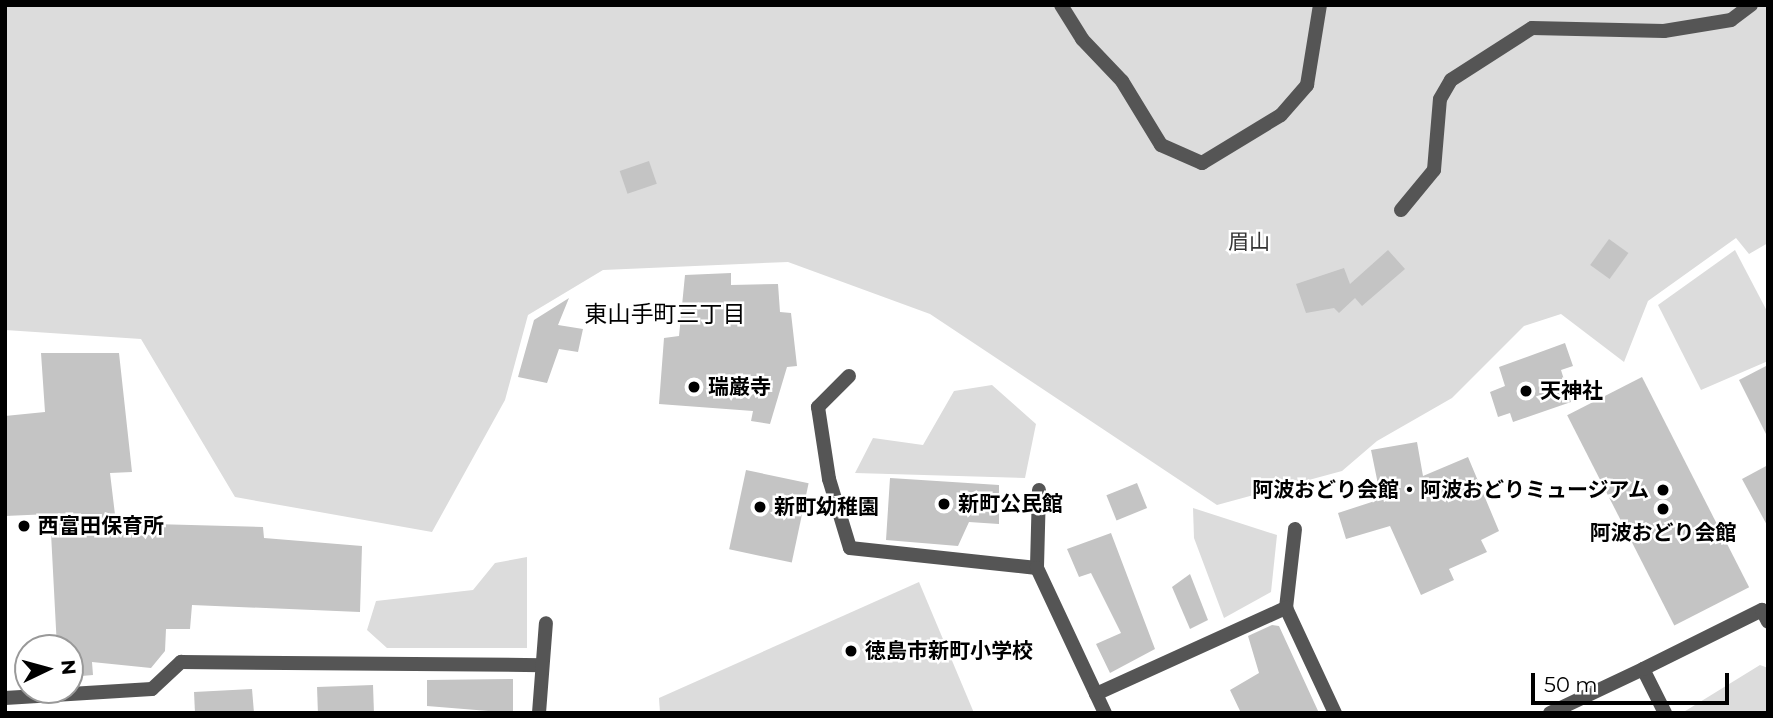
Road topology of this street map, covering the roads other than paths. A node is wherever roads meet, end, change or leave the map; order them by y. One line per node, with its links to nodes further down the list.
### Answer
1 (1061, 5): 2 (street)
2 (1320, 5)
3 (1751, 5): 4 (street)
4 (1401, 210)
5 (849, 376): 8 (street)
6 (1039, 490): 8 (street)
7 (1296, 529): 9 (street)
8 (1037, 568): 14 (street)
9 (1286, 608): 14 (street); 18 (street)
10 (1766, 613): 13 (street)
11 (546, 623): 12 (street)
12 (542, 664): 15 (street); 16 (street)
13 (1643, 668): 19 (street); 20 (street)
14 (1096, 694): 17 (street)
15 (5, 698)
16 (539, 713)
17 (1105, 713)
18 (1335, 713)
19 (1550, 713)
20 (1665, 713)

